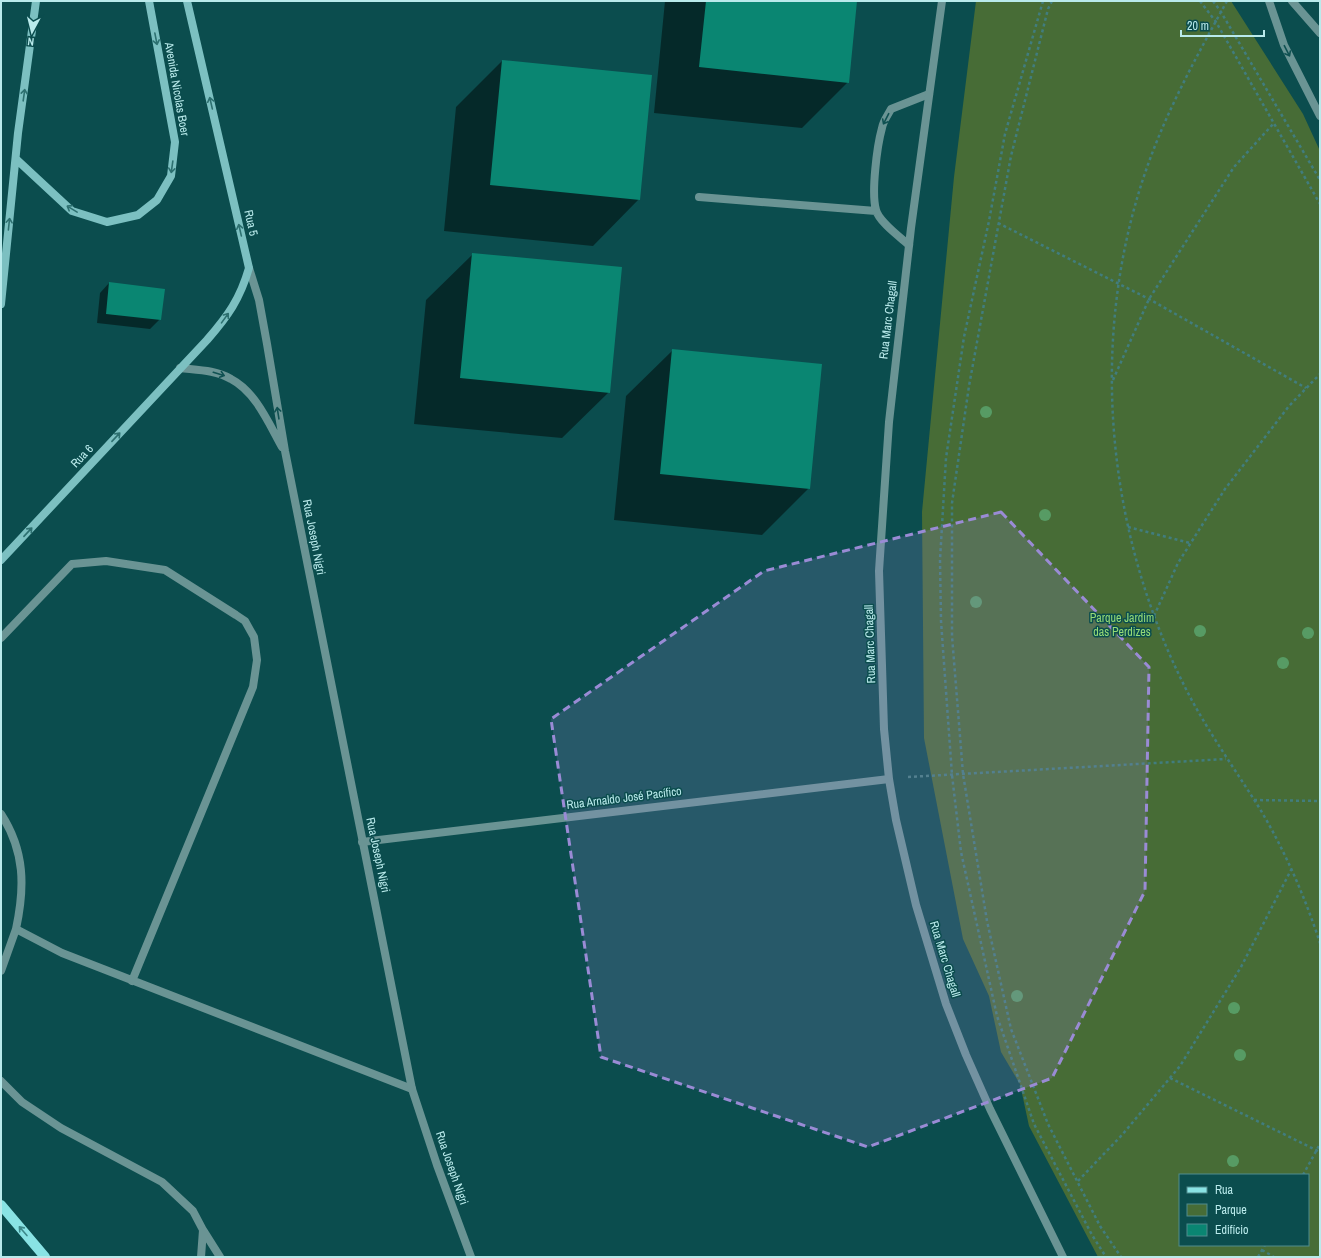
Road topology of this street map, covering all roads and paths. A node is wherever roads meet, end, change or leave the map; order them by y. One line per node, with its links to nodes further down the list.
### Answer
1 (36, 1): 18 (street, one-way to 1)
2 (149, 1): 18 (street, Avenida Nicolas Boer, one-way to 18)
3 (187, 1): 25 (street, Rua 5, one-way to 3)
4 (942, 1): 15 (street, Rua Marc Chagall)
5 (1043, 1): 41 (path)
6 (1052, 1): 23 (path)
7 (1200, 1): 13 (path)
8 (1213, 1): 12 (path)
9 (1227, 1): 12 (path)
10 (1269, 1): 16 (street, one-way to 16)
11 (1292, 1): 14 (street)
12 (1221, 12): 13 (path); 19 (path)
13 (1216, 22): 17 (path); 26 (path)
14 (1320, 33)
15 (929, 94): 22 (street, one-way to 22); 24 (street, Rua Marc Chagall)
16 (1320, 116)
17 (1274, 123): 21 (path); 27 (path)
18 (16, 159): 28 (street, one-way to 18)
19 (1320, 180)
20 (699, 197): 22 (street)
21 (1320, 204)
22 (876, 211): 24 (street)
23 (998, 223): 26 (path); 40 (path)
24 (910, 245): 42 (street, Rua Marc Chagall)
25 (249, 268): 29 (street, Rua 6, one-way to 25); 33 (street, Rua 5, one-way to 25)
26 (1119, 284): 27 (path); 31 (path)
27 (1149, 299): 31 (path); 32 (path)
28 (1, 304)
29 (180, 368): 33 (street, one-way to 33); 36 (street, Rua 6, one-way to 29)
30 (1320, 374): 32 (path)
31 (1113, 381): 34 (path)
32 (1306, 388): 35 (path)
33 (285, 451): 46 (street, Rua Joseph Nigri)
34 (1128, 527): 35 (path); 37 (path)
35 (1190, 543): 37 (path)
36 (1, 560)
37 (1154, 617): 39 (path)
38 (1, 638): 51 (street)
39 (1227, 759): 40 (path); 43 (path)
40 (964, 774): 41 (path); 58 (path)
41 (952, 775): 42 (path); 68 (path)
42 (889, 779): 46 (street, Rua Arnaldo José Pacífico); 67 (street, Rua Marc Chagall)
43 (1254, 800): 44 (path); 47 (path)
44 (1320, 801)
45 (1, 814): 48 (street)
46 (362, 842): 54 (street, Rua Joseph Nigri)
47 (1292, 870): 49 (path); 52 (path)
48 (16, 929): 50 (street); 51 (street)
49 (1320, 943)
50 (1, 971)
51 (132, 980): 54 (street)
52 (1170, 1078): 56 (path); 58 (path)
53 (1, 1081): 60 (street)
54 (412, 1090): 66 (street, Rua Joseph Nigri)
55 (1320, 1144): 56 (path)
56 (1318, 1151): 57 (path)
57 (1304, 1174)
58 (1078, 1181): 69 (path)
59 (1, 1206): 63 (main road, one-way to 59)
60 (203, 1230): 64 (street); 65 (street)
61 (1264, 1246): 62 (path)
62 (1262, 1250): 70 (path); 71 (path)
63 (45, 1257)
64 (202, 1257)
65 (220, 1257)
66 (471, 1257)
67 (1063, 1257)
68 (1106, 1257)
69 (1121, 1257)
70 (1258, 1257)
71 (1274, 1257)

